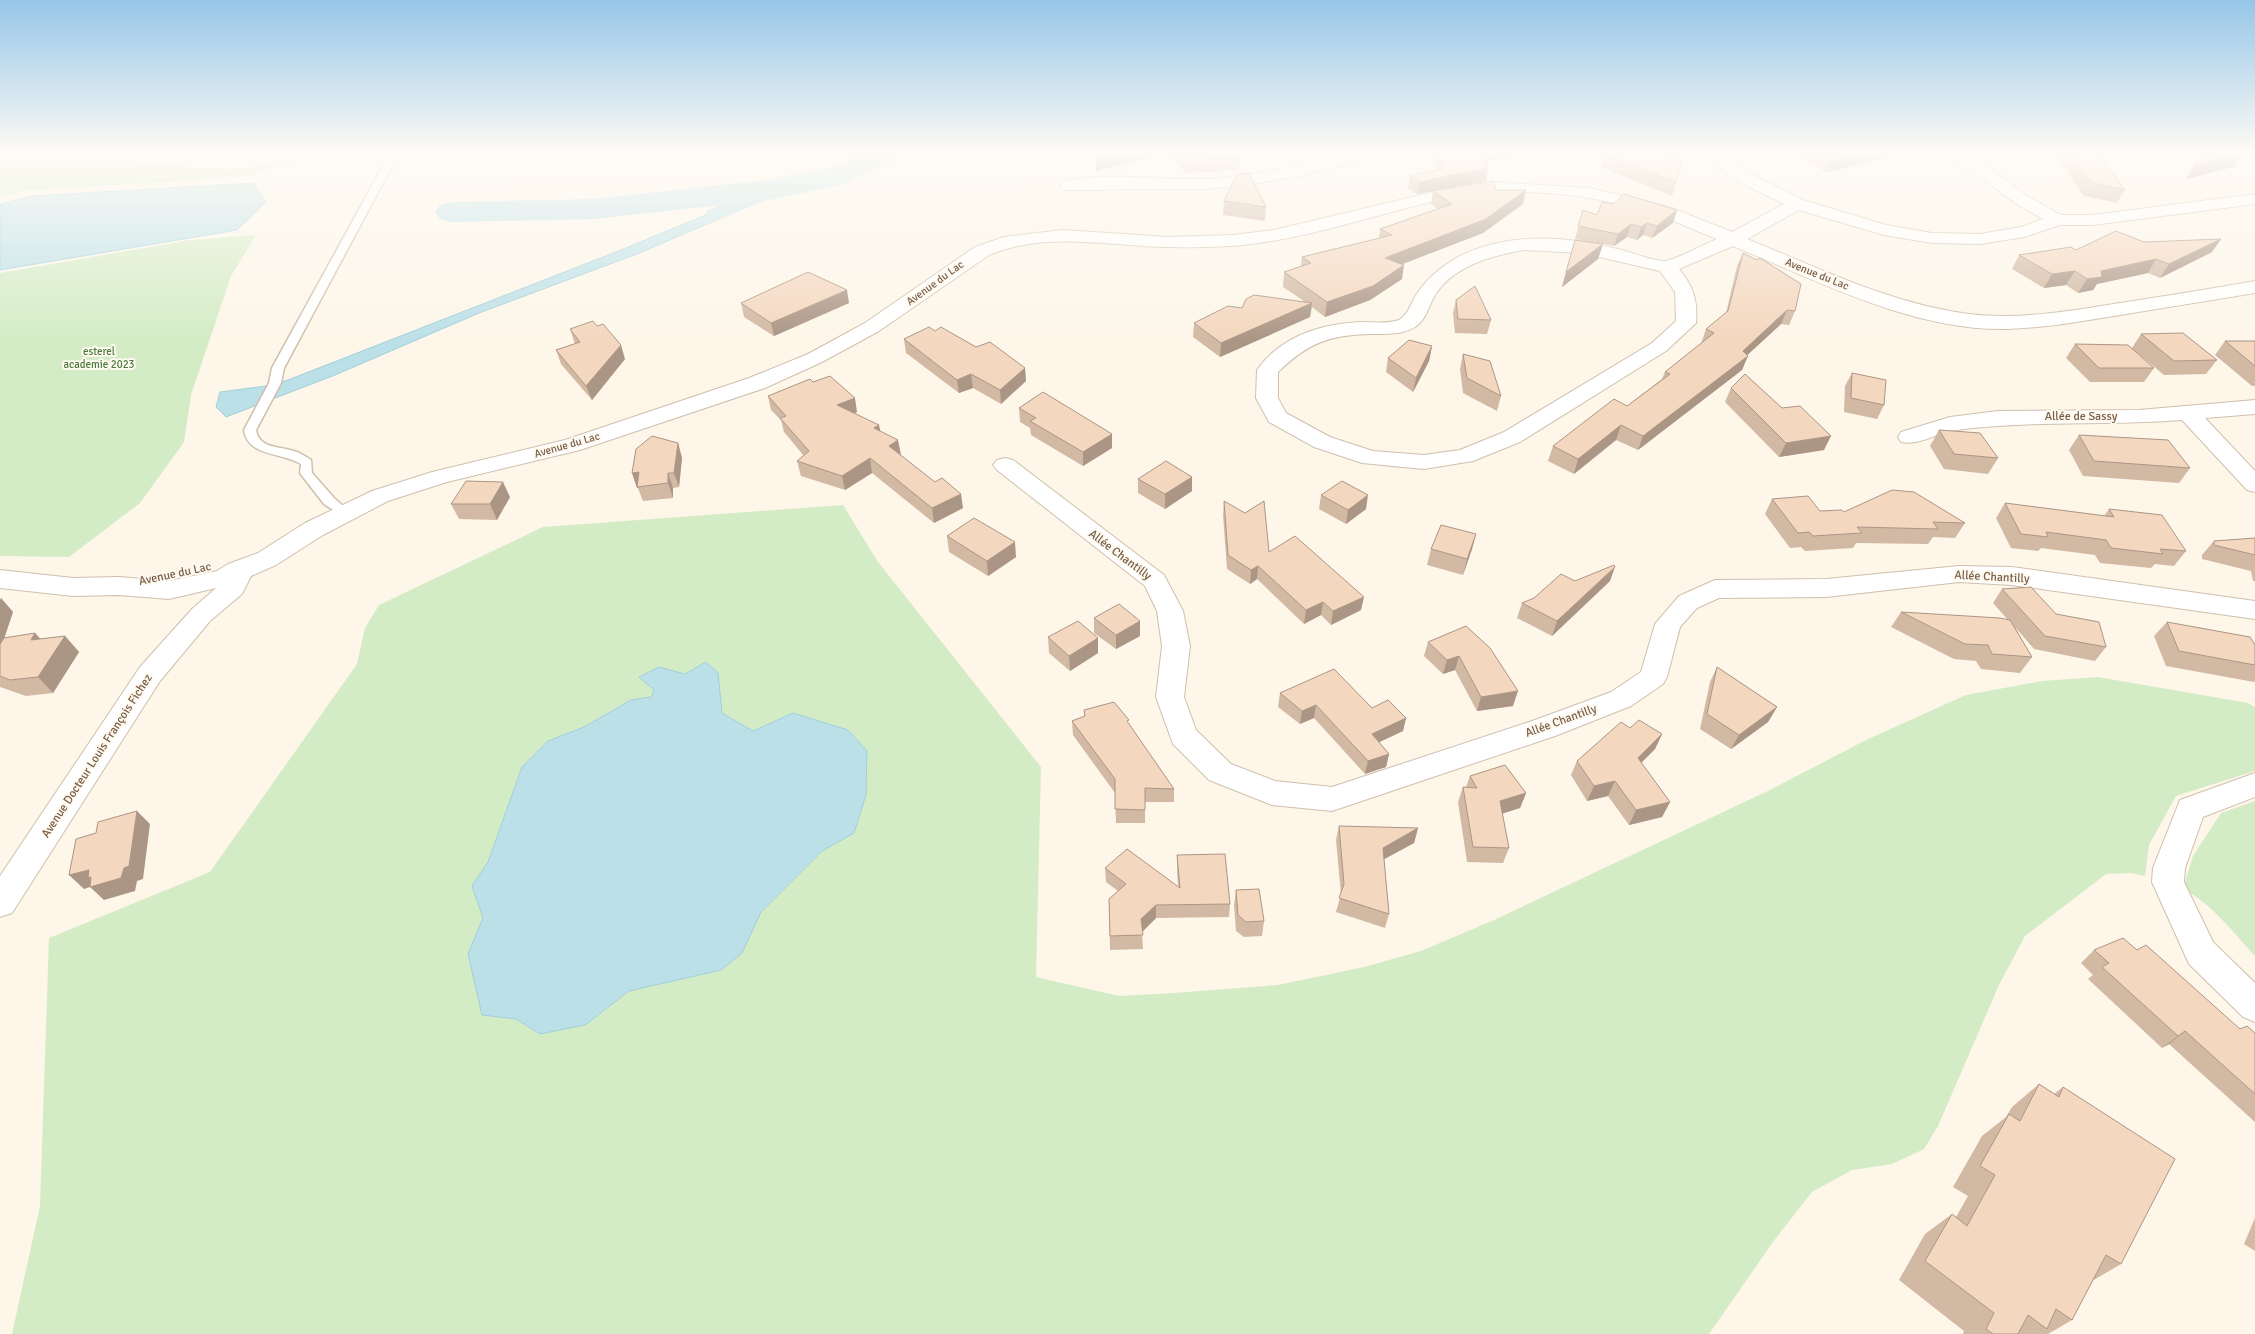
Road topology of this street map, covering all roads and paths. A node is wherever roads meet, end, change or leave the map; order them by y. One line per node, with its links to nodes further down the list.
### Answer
1 (362, 215): 17 (lane)
2 (1357, 215): 17 (street, Avenue du Lac)
3 (1674, 215): 9 (street, Avenue du Lac)
4 (1776, 215): 9 (street)
5 (1835, 215): 8 (street)
6 (2050, 215): 8 (street)
7 (2134, 215): 8 (street)
8 (2058, 220)
9 (1733, 239): 10 (street); 11 (street, Avenue du Lac)
10 (1667, 266): 10 (street)
11 (2255, 287)
12 (2255, 407): 13 (street, Allée de Sassy)
13 (2188, 413): 14 (street, Allée de Sassy); 16 (street)
14 (1910, 437)
15 (1005, 466): 23 (street, Allée Chantilly)
16 (2255, 485)
17 (344, 513): 18 (street, Avenue du Lac)
18 (234, 566): 19 (street, Avenue du Lac); 24 (street, Avenue Docteur Louis François Fichez)
19 (206, 576): 21 (street, Avenue du Lac); 22 (street, Avenue du Lac); 24 (street)
20 (0, 579): 21 (street, Avenue du Lac)
21 (119, 586): 22 (street, Avenue du Lac)
22 (169, 590): 24 (street)
23 (2255, 610)
24 (200, 615): 26 (street, Avenue Docteur Louis François Fichez)
25 (2255, 785): 27 (street)
26 (0, 903)
27 (2255, 1006)

